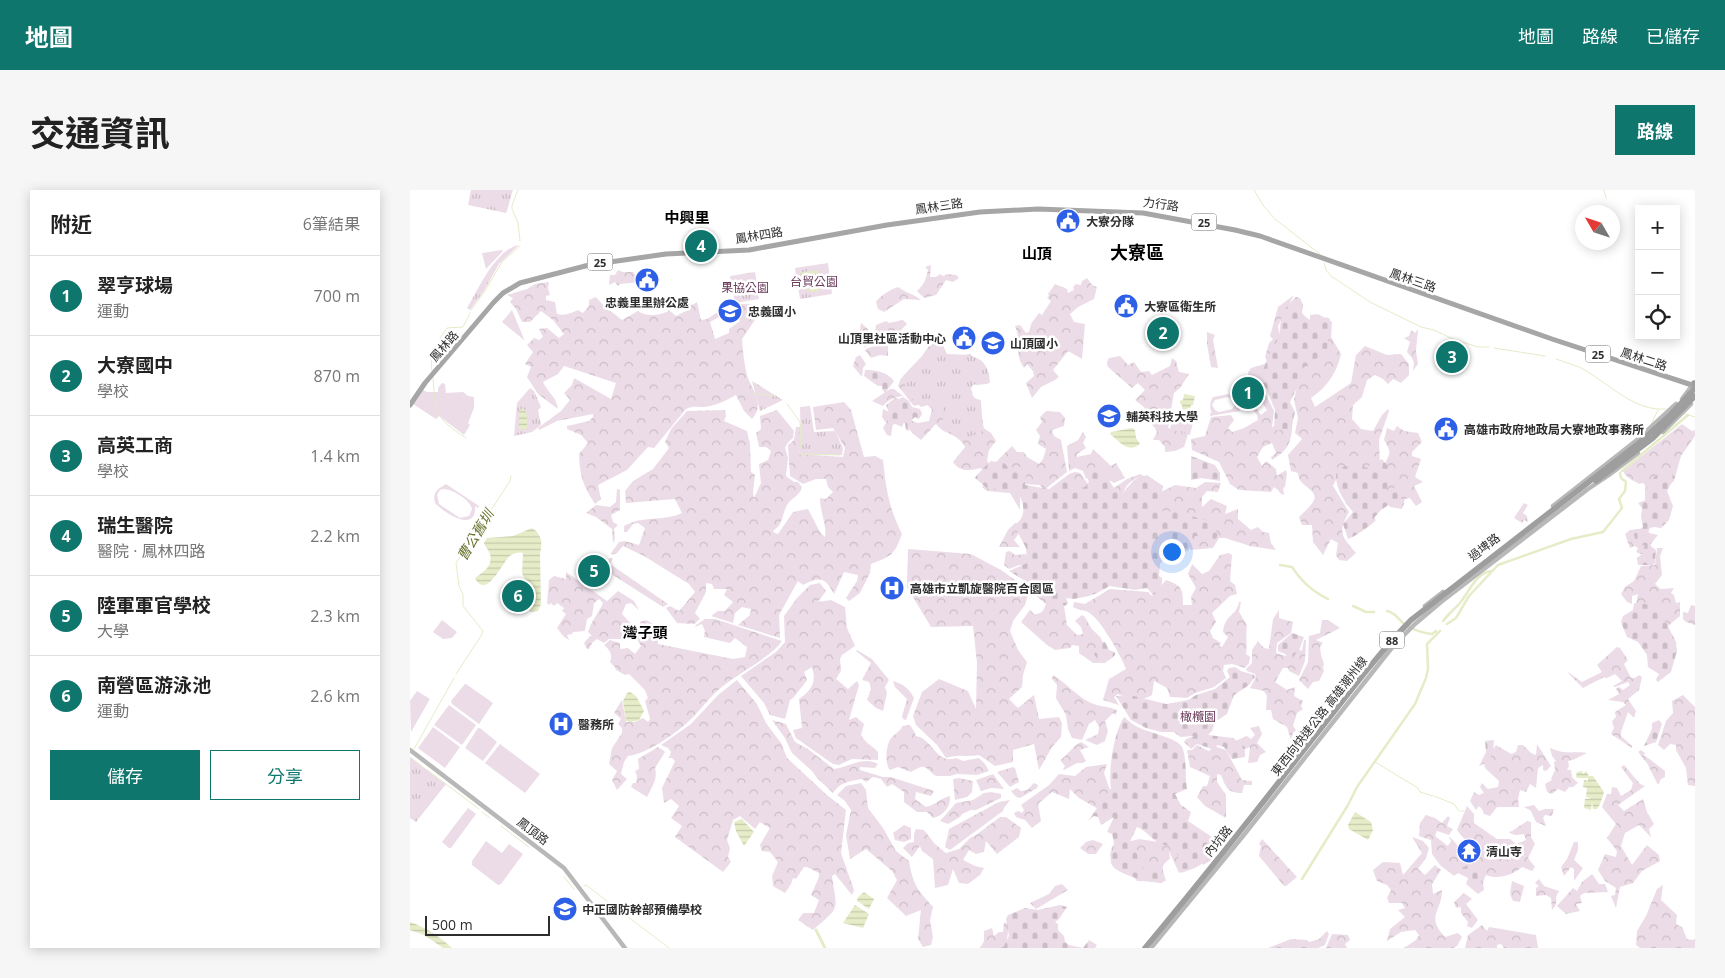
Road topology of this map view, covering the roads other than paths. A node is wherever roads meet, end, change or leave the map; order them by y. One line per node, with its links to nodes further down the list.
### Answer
1 (1084, 210): 2 (main road, 鳳林三路 / 25); 3 (main road, 力行路 / 25)
2 (887, 224): 4 (main road, 鳳林四路 / 25)
3 (1320, 256): 5 (main road, 鳳林三路 / 25)
4 (494, 301): 9 (main road, 鳳林路 / 25)
5 (1501, 320): 6 (main road, 鳳林二路 / 25)
6 (1695, 385): 8 (main road, 過埤路); 10 (highway, 東西向快速公路 高雄潮州線 / 88); 11 (highway, 東西向快速公路 高雄潮州線 / 88)
7 (1695, 398): 10 (highway); 13 (main road, 過埤路)
8 (1680, 400): 11 (highway); 12 (main road, 過埤路)
9 (410, 404)
10 (1586, 487): 17 (highway, 東西向快速公路 高雄潮州線 / 88)
11 (1552, 510): 16 (highway, 東西向快速公路 高雄潮州線 / 88)
12 (1307, 744): 16 (main road, 內坑路)
13 (1310, 750): 17 (main road, 內坑路)
14 (410, 751): 15 (main road, 鳳頂路)
15 (624, 948)
16 (1144, 948)
17 (1150, 948)

